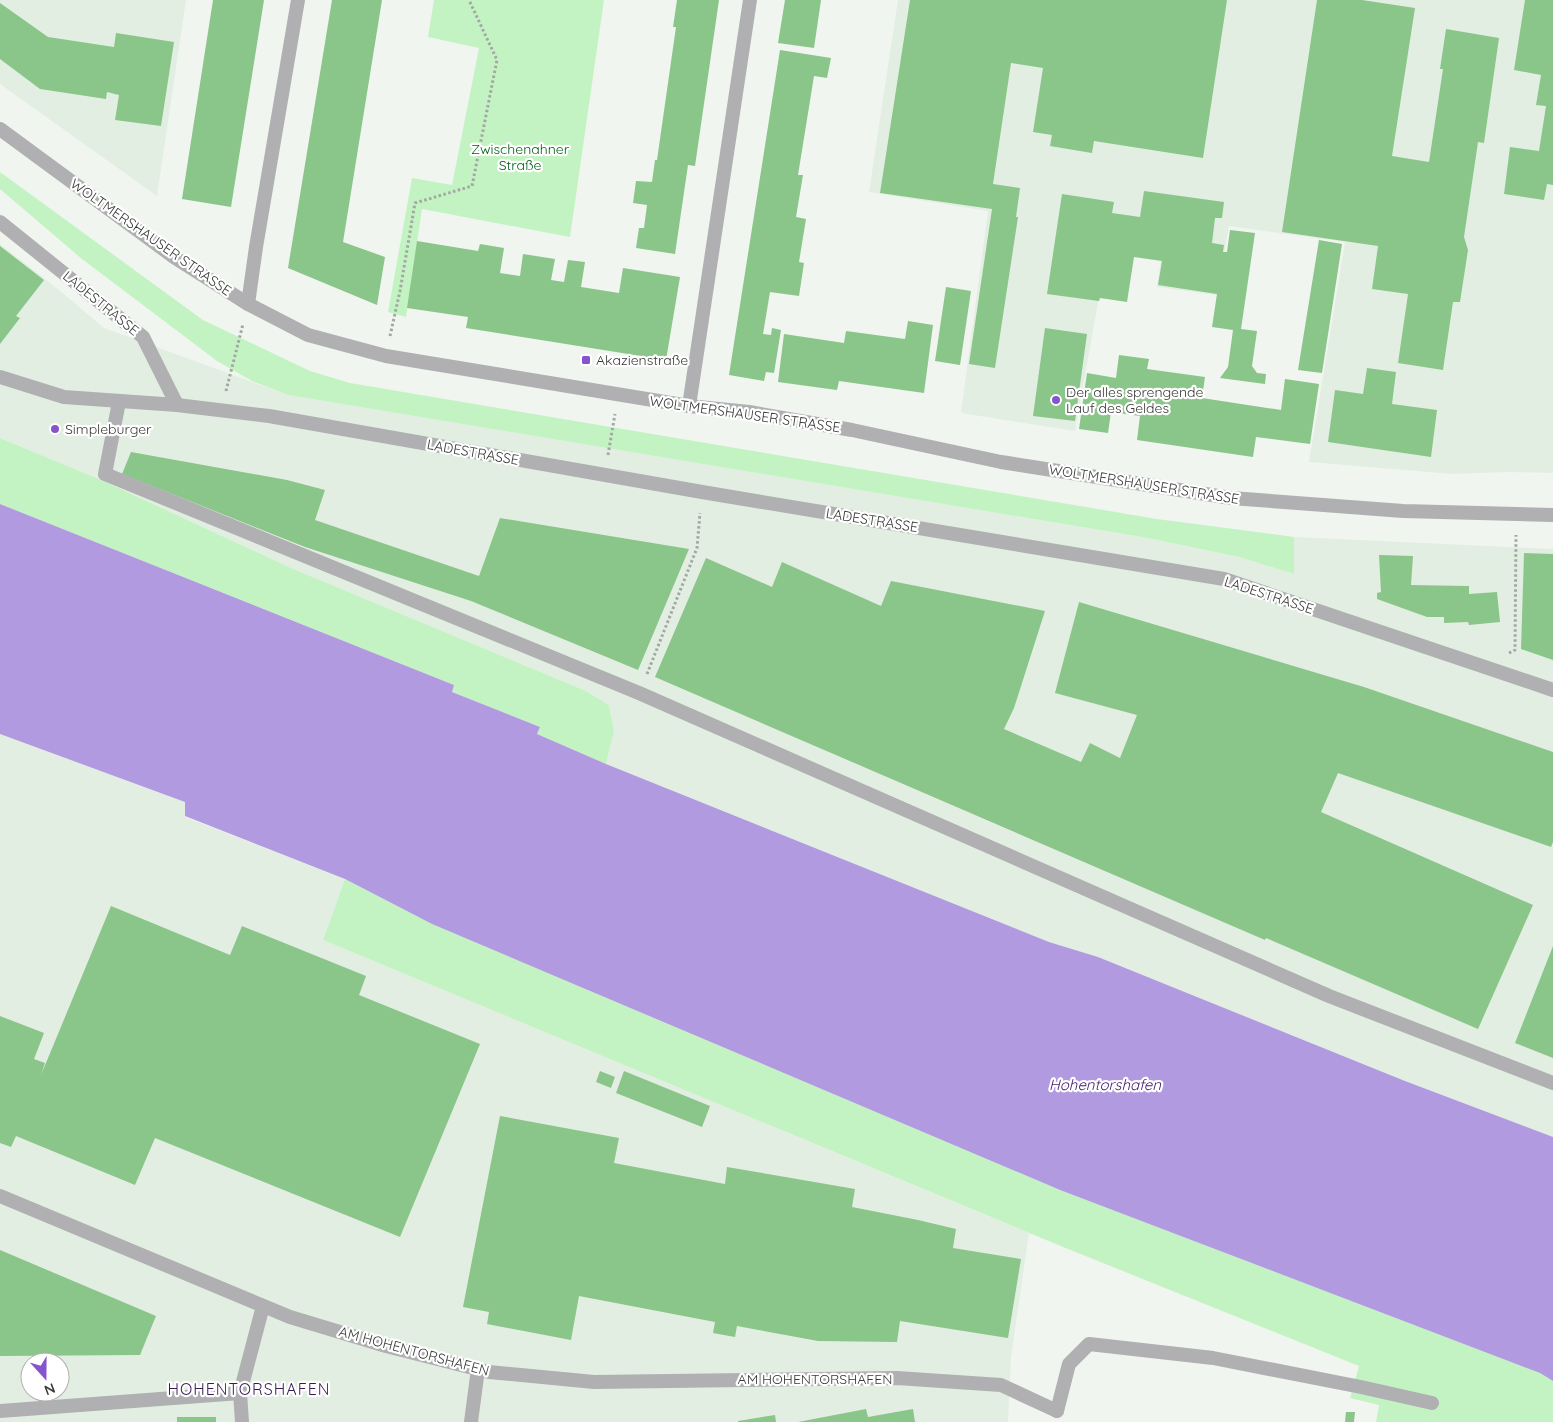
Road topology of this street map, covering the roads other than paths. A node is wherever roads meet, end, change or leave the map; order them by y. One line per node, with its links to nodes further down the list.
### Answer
1 (298, 0): 5 (street)
2 (750, 0): 9 (street)
3 (0, 129): 5 (street, WOLTMERSHAUSER STRASSE)
4 (0, 222): 8 (street, LADESTRASSE)
5 (248, 304): 9 (street, WOLTMERSHAUSER STRASSE)
6 (0, 377): 7 (street, LADESTRASSE)
7 (119, 402): 8 (street, LADESTRASSE); 12 (street)
8 (177, 405): 11 (street, LADESTRASSE)
9 (689, 406): 10 (street, WOLTMERSHAUSER STRASSE)
10 (1553, 516)
11 (1553, 690)
12 (1553, 1083)
13 (0, 1196): 14 (street, AM HOHENTORSHAFEN)
14 (264, 1306): 15 (street, AM HOHENTORSHAFEN); 16 (street)
15 (478, 1369): 17 (street, AM HOHENTORSHAFEN); 20 (street)
16 (240, 1393): 18 (street); 19 (street)
17 (1432, 1403)
18 (0, 1411)
19 (242, 1422)
20 (471, 1422)

